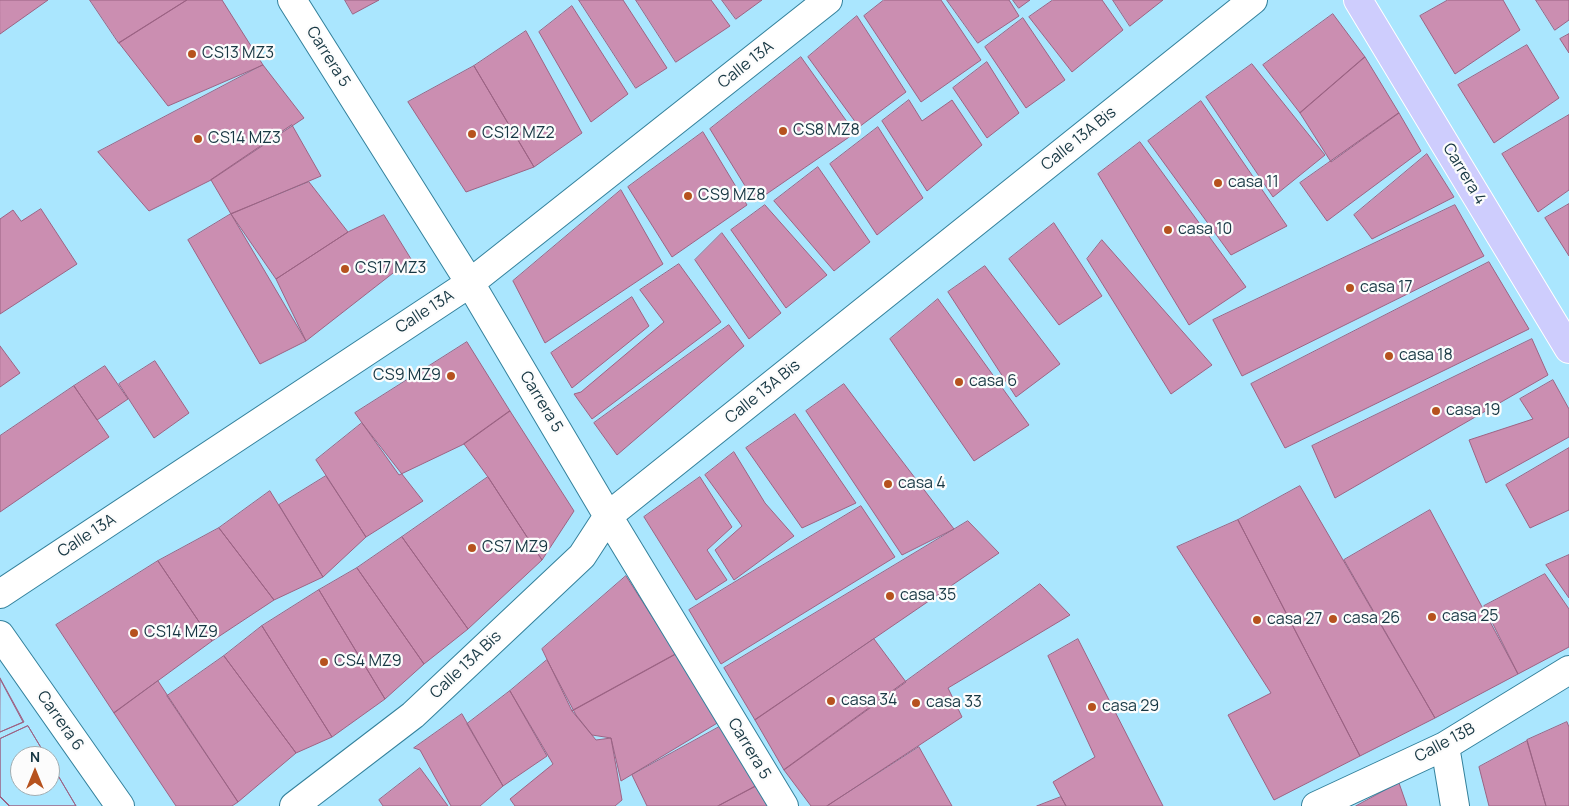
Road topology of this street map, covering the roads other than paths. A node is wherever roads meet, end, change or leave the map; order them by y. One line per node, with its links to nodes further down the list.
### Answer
1 (292, 0): 5 (street, Carrera 5)
2 (828, 0): 5 (street, Calle 13A)
3 (1253, 0): 7 (street, Calle 13A Bis)
4 (1358, 0): 6 (main road, Carrera 4)
5 (470, 282): 7 (street, Carrera 5); 8 (street, Calle 13A)
6 (1569, 349)
7 (608, 516): 13 (street, Calle 13A Bis); 14 (street, Carrera 5)
8 (0, 594)
9 (0, 635): 12 (street, Carrera 6)
10 (1569, 670): 11 (street, Calle 13B)
11 (1445, 746): 15 (street, Calle 13B); 16 (street)
12 (120, 806)
13 (294, 806)
14 (784, 806)
15 (1316, 806)
16 (1455, 806)

